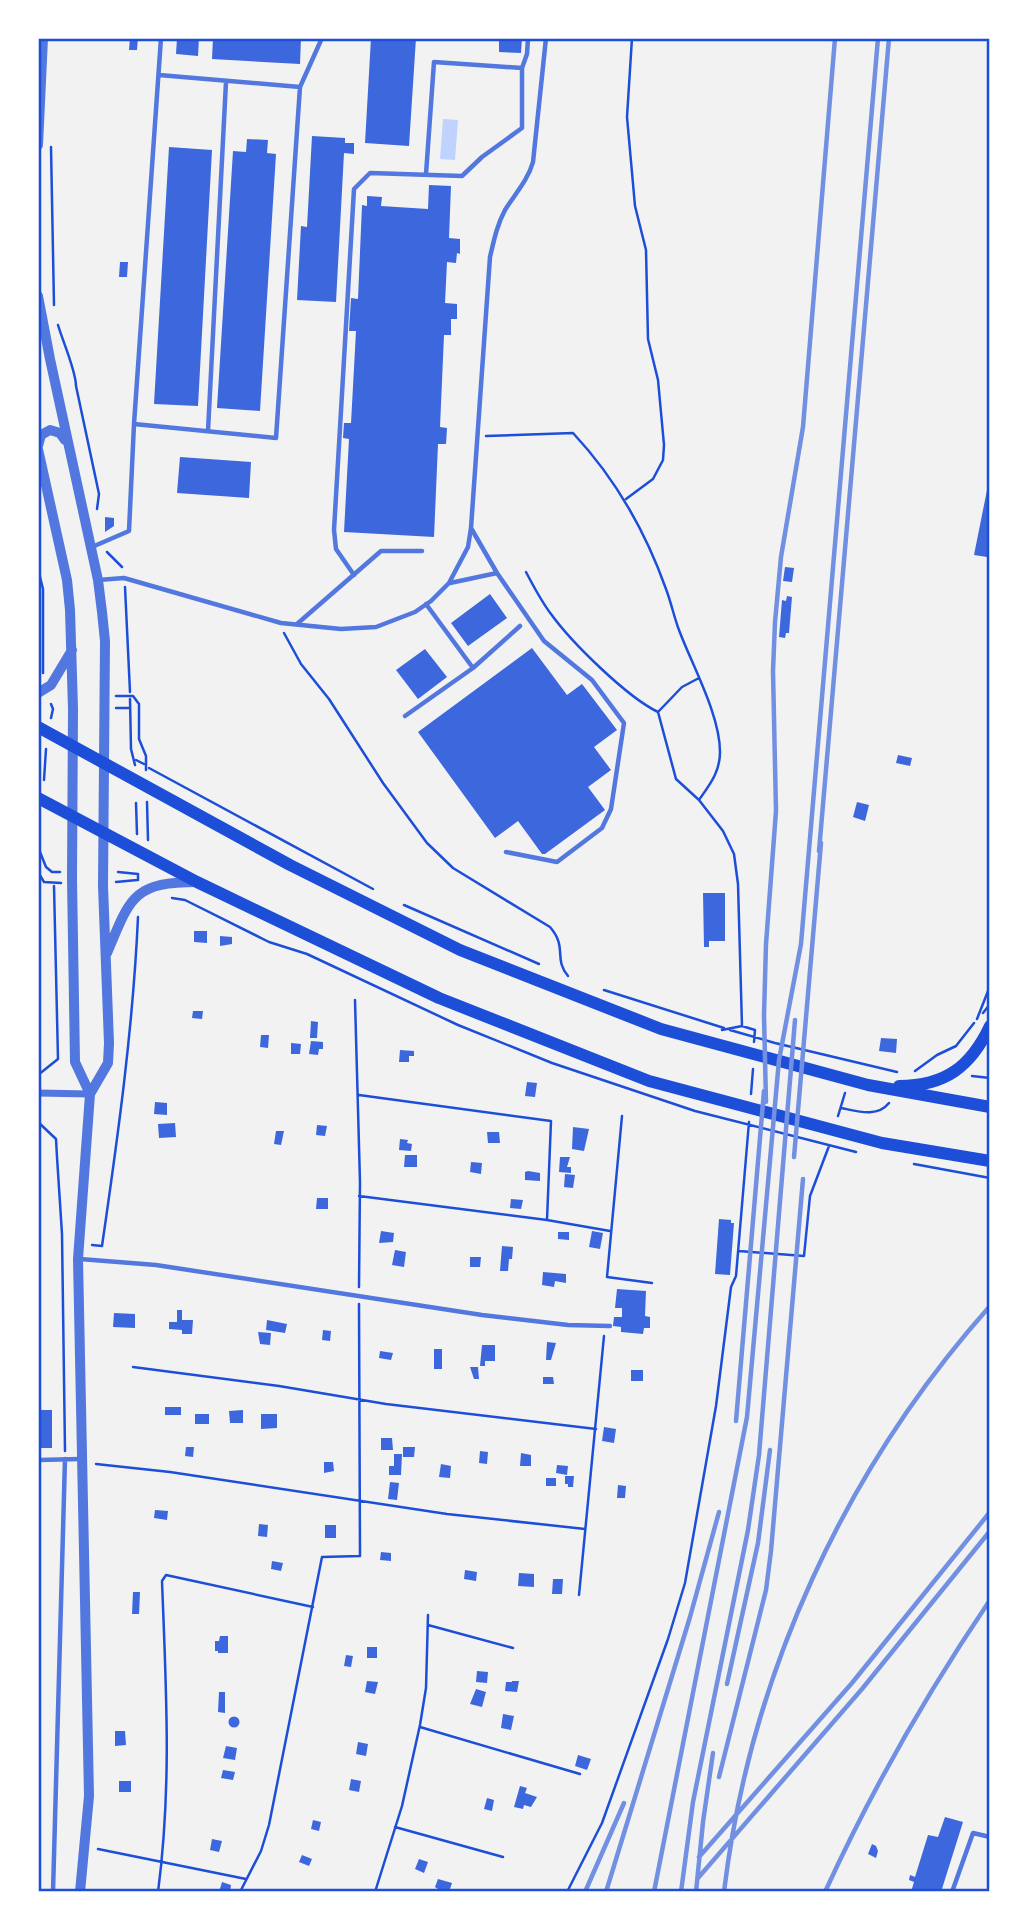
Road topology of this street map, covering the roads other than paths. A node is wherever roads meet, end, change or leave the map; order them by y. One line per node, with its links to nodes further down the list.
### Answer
1 (43, 38): 10 (street)
2 (160, 38): 7 (lane)
3 (322, 38): 9 (lane)
4 (528, 38): 6 (lane)
5 (546, 38): 17 (lane)
6 (522, 68): 11 (lane); 11 (lane)
7 (159, 75): 8 (lane); 13 (lane)
8 (226, 82): 9 (lane); 14 (lane)
9 (300, 87): 14 (lane)
10 (38, 145)
11 (426, 174): 21 (lane)
12 (38, 296): 15 (street)
13 (134, 424): 14 (lane); 18 (lane)
14 (208, 431)
15 (67, 443): 16 (street); 18 (street)
16 (38, 448): 27 (street)
17 (471, 528): 20 (lane); 23 (lane)
18 (91, 547): 22 (street)
19 (422, 551): 21 (lane)
20 (496, 573): 23 (lane); 37 (lane)
21 (354, 575): 25 (lane)
22 (98, 580): 25 (lane); 33 (street)
23 (449, 583): 24 (lane)
24 (426, 604): 25 (lane); 28 (lane)
25 (297, 624)
26 (520, 626): 28 (lane)
27 (72, 649): 29 (street); 32 (street)
28 (473, 668): 30 (lane)
29 (38, 693)
30 (405, 716)
31 (38, 727): 32 (main road)
32 (73, 747): 33 (main road); 35 (street)
33 (104, 764): 36 (street); 41 (main road)
34 (38, 798): 35 (main road)
35 (72, 817): 36 (main road); 43 (street)
36 (104, 834): 38 (main road); 39 (street)
37 (506, 852)
38 (197, 882): 39 (street); 45 (main road)
39 (106, 957): 43 (street)
40 (989, 1026): 41 (main road)
41 (867, 1085): 44 (main road)
42 (38, 1093): 43 (street)
43 (90, 1094): 46 (street)
44 (989, 1107)
45 (989, 1161)
46 (78, 1259): 47 (lane); 49 (street)
47 (607, 1326)
48 (65, 1459): 49 (lane); 50 (lane); 52 (lane)
49 (82, 1459): 53 (street)
50 (38, 1460)
51 (989, 1837): 54 (lane)
52 (53, 1892)
53 (80, 1892)
54 (953, 1892)

